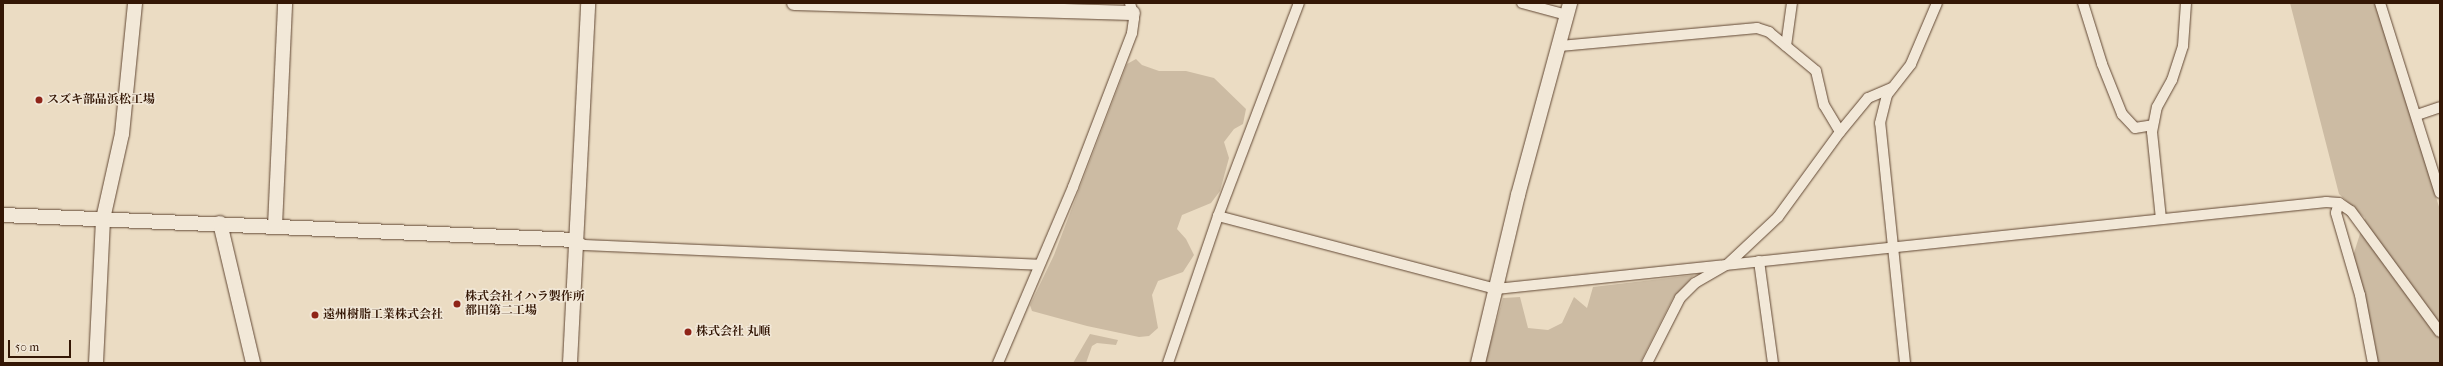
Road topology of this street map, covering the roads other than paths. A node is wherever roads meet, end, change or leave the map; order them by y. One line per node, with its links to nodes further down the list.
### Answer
1 (135, 3): 25 (street)
2 (285, 3): 28 (street)
3 (588, 3): 29 (street)
4 (794, 3): 12 (street)
5 (1299, 3): 24 (street)
6 (1522, 3): 13 (street)
7 (1792, 3): 15 (street)
8 (1937, 3): 16 (street)
9 (2083, 3): 19 (street)
10 (2186, 3): 19 (street)
11 (2380, 3): 18 (street)
12 (1131, 8): 33 (street)
13 (1569, 9): 14 (street)
14 (1560, 46): 15 (street); 34 (street)
15 (1786, 46): 20 (street)
16 (1892, 88): 20 (street); 30 (street)
17 (2440, 107): 18 (street)
18 (2417, 115): 21 (street)
19 (2153, 125): 26 (street)
20 (1840, 132): 32 (street)
21 (2440, 193)
22 (2339, 203): 26 (street); 35 (street); 45 (street)
23 (3, 215): 25 (street)
24 (1218, 216): 34 (street); 40 (street)
25 (103, 219): 27 (street); 36 (street)
26 (2161, 220): 30 (street)
27 (220, 223): 28 (street); 37 (street)
28 (275, 226): 29 (street)
29 (575, 240): 33 (street); 38 (street)
30 (1893, 247): 31 (street); 44 (street)
31 (1759, 261): 32 (street); 43 (street)
32 (1729, 263): 34 (street); 42 (street)
33 (1039, 265): 39 (street)
34 (1496, 289): 41 (street)
35 (2440, 332)
36 (96, 363)
37 (253, 363)
38 (570, 363)
39 (998, 363)
40 (1168, 363)
41 (1478, 363)
42 (1646, 363)
43 (1773, 363)
44 (1904, 363)
45 (2373, 363)

